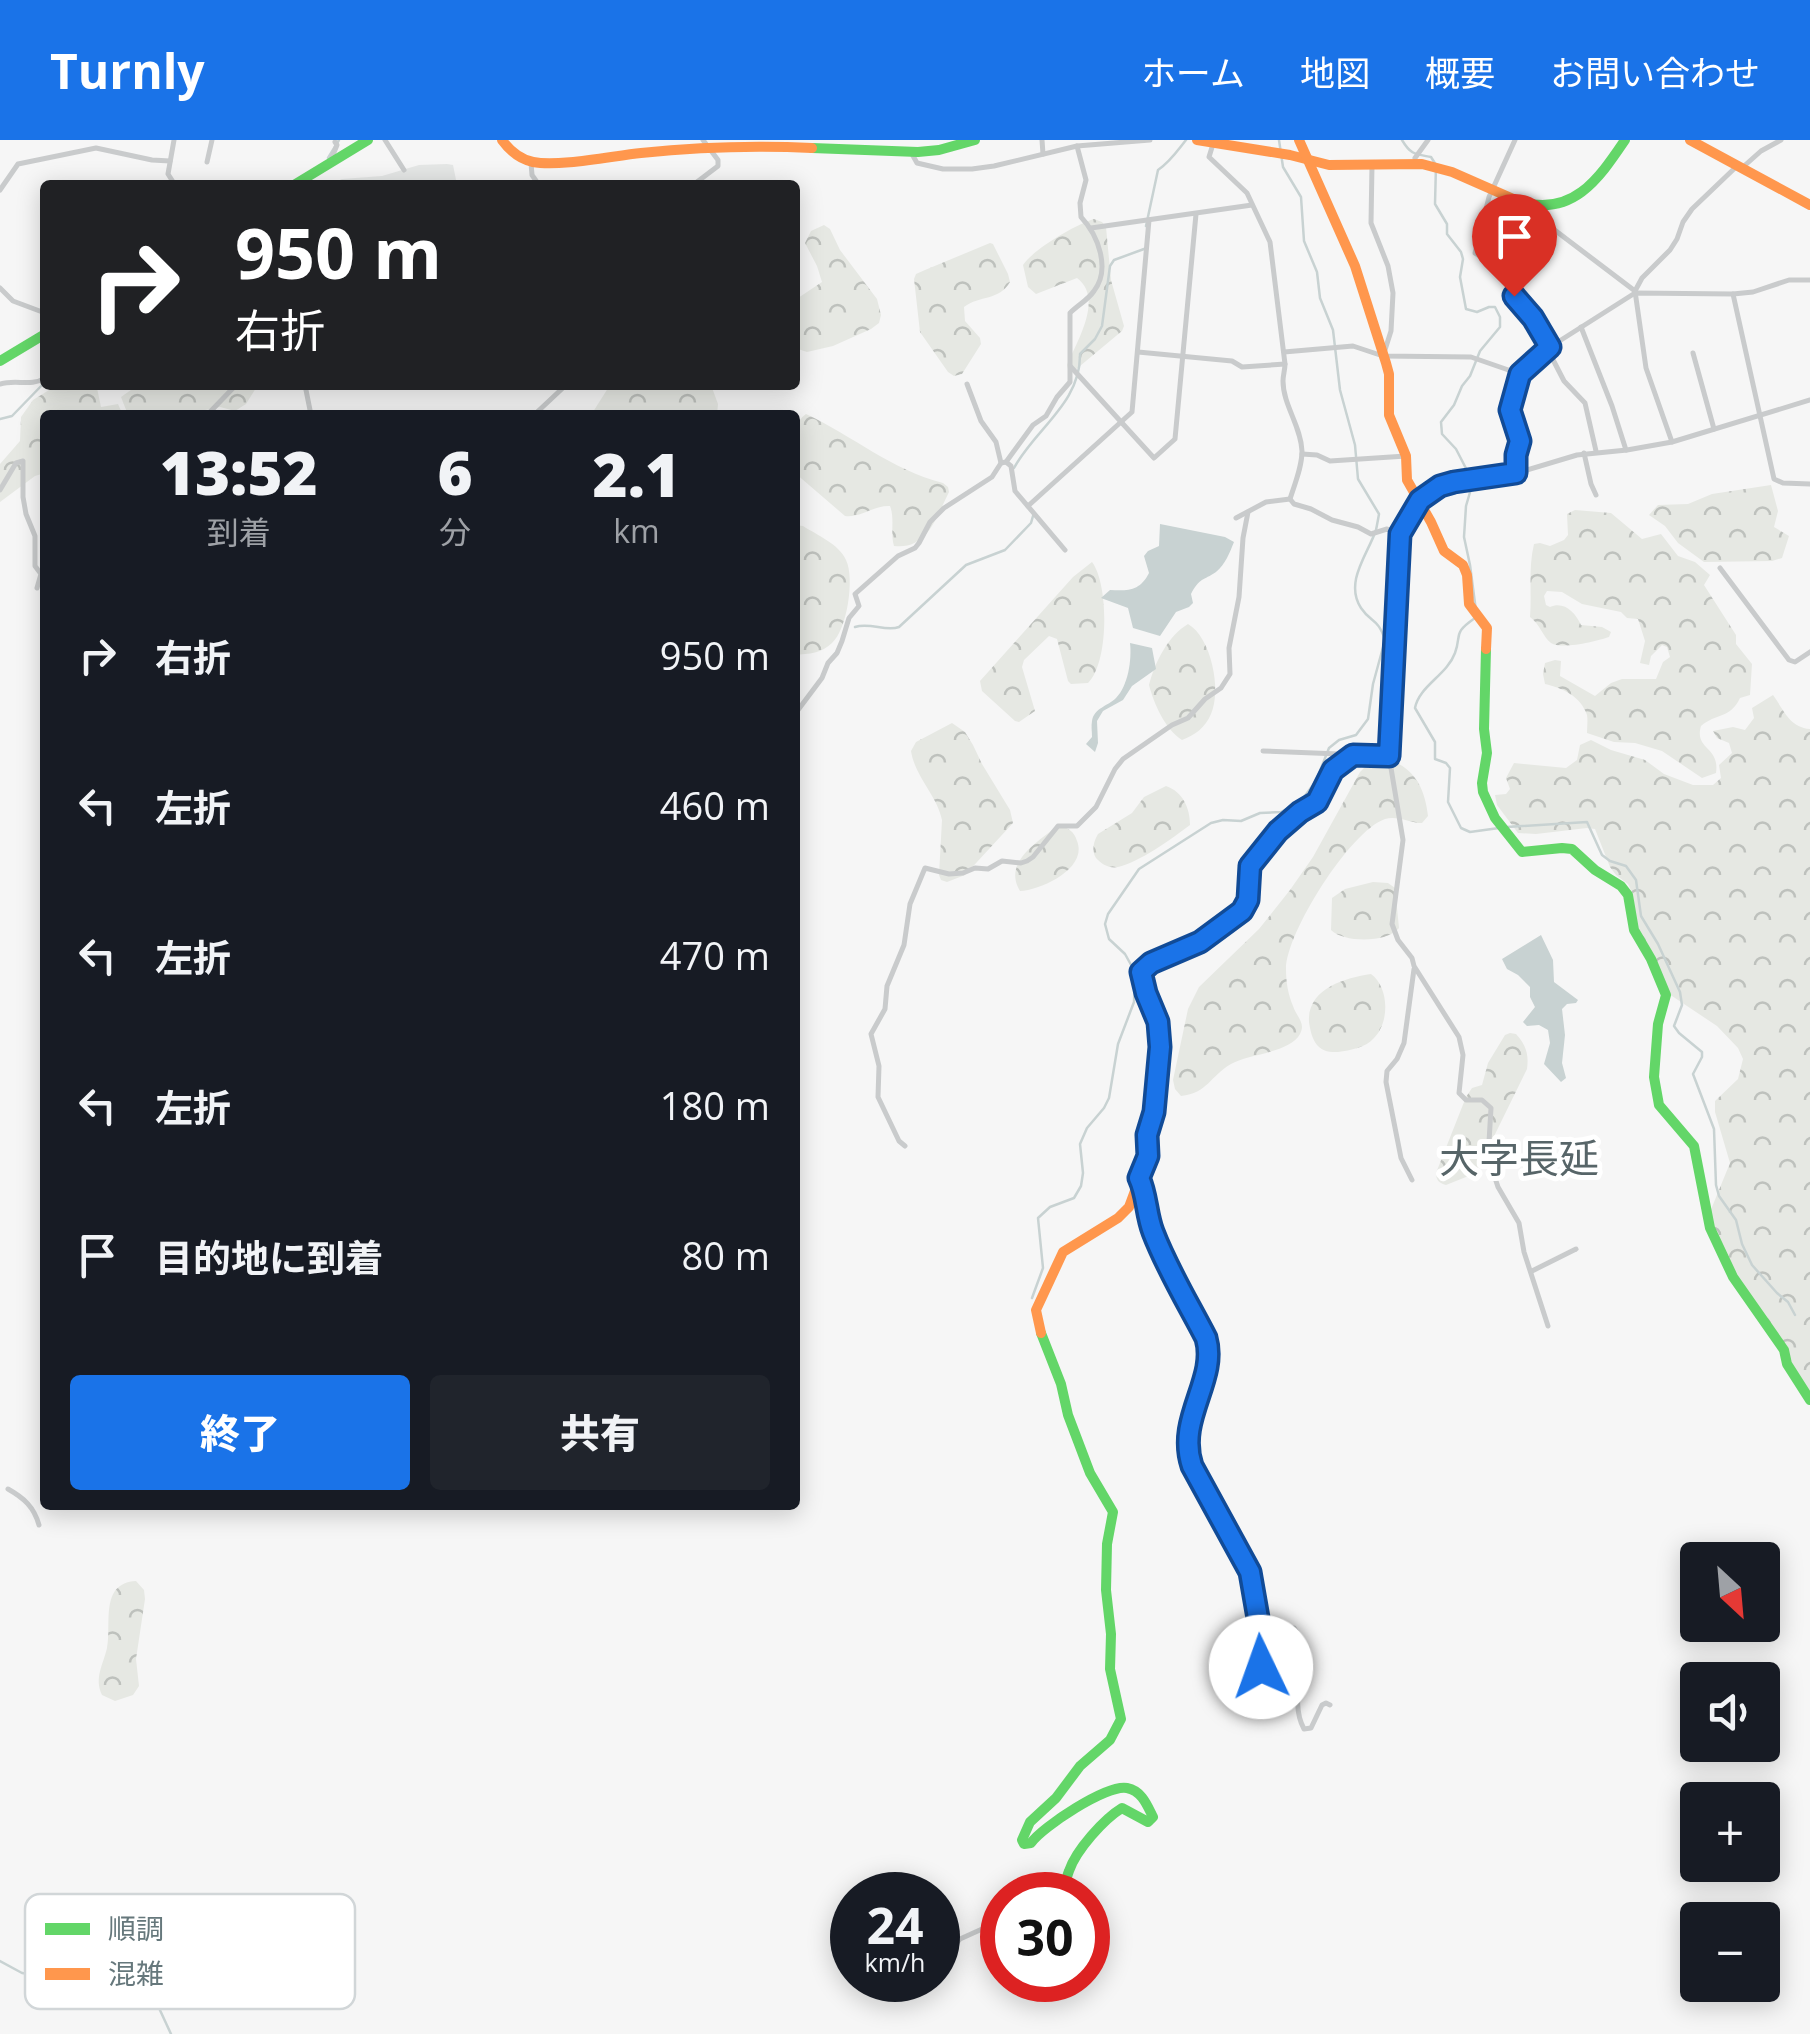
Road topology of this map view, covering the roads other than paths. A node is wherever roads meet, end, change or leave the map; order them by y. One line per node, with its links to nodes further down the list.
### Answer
1 (86, 140): 23 (street)
2 (174, 140): 29 (street)
3 (212, 140): 30 (street)
4 (368, 140): 32 (street)
5 (385, 140): 35 (street)
6 (502, 140): 31 (street)
7 (928, 140): 24 (street)
8 (975, 140): 24 (street)
9 (1042, 140): 26 (street)
10 (1150, 140): 22 (street)
11 (1196, 140): 18 (street)
12 (1299, 140): 28 (street)
13 (1428, 140): 27 (street)
14 (1515, 140): 41 (street)
15 (1625, 140): 43 (street)
16 (1690, 140): 34 (street)
17 (1778, 141): 34 (street)
18 (1214, 142): 28 (street); 42 (street)
19 (706, 143): 20 (street); 31 (street); 39 (street)
20 (759, 143): 25 (street)
21 (336, 144): 32 (street)
22 (1076, 146): 26 (street); 47 (street)
23 (96, 148): 29 (street); 40 (street)
24 (938, 150): 25 (street)
25 (911, 153): 26 (street)
26 (1043, 154)
27 (1415, 158)
28 (1307, 160): 33 (street); 62 (street)
29 (168, 161): 36 (street)
30 (208, 162)
31 (532, 163): 38 (street)
32 (329, 165): 37 (street)
33 (1372, 165): 41 (street); 62 (street)
34 (1739, 168): 44 (street); 52 (street)
35 (404, 170)
36 (172, 180)
37 (303, 180)
38 (536, 180)
39 (699, 180)
40 (0, 190)
41 (1492, 190): 43 (street); 50 (street)
42 (1253, 205): 45 (street); 59 (street)
43 (1542, 205): 52 (street)
44 (1810, 205)
45 (1196, 214): 46 (street); 61 (street)
46 (1149, 220): 47 (street); 58 (street)
47 (1091, 228): 66 (street)
48 (1520, 273): 50 (street)
49 (1810, 280): 53 (street)
50 (1507, 283): 57 (street)
51 (0, 288): 54 (street)
52 (1635, 292): 53 (street); 55 (street); 80 (street)
53 (1733, 294): 77 (street)
54 (40, 311)
55 (1581, 327): 57 (street); 81 (street)
56 (40, 337): 63 (street)
57 (1549, 348): 68 (street); 82 (street)
58 (1138, 352): 61 (street); 78 (street)
59 (1284, 352): 62 (street); 64 (street)
60 (1693, 353): 65 (street)
61 (1183, 356): 64 (street); 78 (street)
62 (1383, 356): 68 (street); 85 (street)
63 (0, 362)
64 (1285, 364): 84 (street)
65 (1695, 364): 67 (street); 79 (street)
66 (1071, 368): 78 (street); 86 (street)
67 (1684, 368)
68 (1520, 374): 87 (street)
69 (40, 381): 70 (street)
70 (0, 384)
71 (967, 384): 86 (street)
72 (231, 390): 75 (street)
73 (561, 390): 76 (street)
74 (1810, 400): 77 (street)
75 (212, 410)
76 (539, 410)
77 (1760, 416): 79 (street); 88 (street)
78 (1122, 422): 93 (street)
79 (1714, 430): 80 (street)
80 (1672, 442): 81 (street)
81 (1626, 450): 82 (street)
82 (1596, 451): 83 (street)
83 (1584, 453): 87 (street); 90 (street)
84 (1302, 454): 85 (street); 91 (street)
85 (1406, 456): 92 (street)
86 (1004, 463): 93 (street); 103 (street)
87 (1516, 473): 92 (street)
88 (1810, 484)
89 (0, 490): 99 (street)
90 (1596, 495)
91 (1290, 498): 94 (street); 96 (street)
92 (1420, 500): 96 (street); 114 (street)
93 (1028, 506): 97 (street)
94 (1248, 512): 95 (street); 108 (street)
95 (1236, 518)
96 (1400, 534): 106 (street)
97 (1065, 550)
98 (1720, 568): 102 (street)
99 (40, 573)
100 (40, 577): 101 (street)
101 (36, 588)
102 (1810, 652)
103 (800, 707)
104 (1263, 751): 105 (street)
105 (1353, 755): 106 (street); 109 (street)
106 (1389, 756): 107 (street)
107 (1414, 966): 110 (street); 112 (street)
108 (905, 1146)
109 (1139, 1178): 117 (street); 118 (street)
110 (1412, 1180)
111 (1576, 1248): 112 (street)
112 (1532, 1272): 113 (street)
113 (1548, 1326)
114 (1810, 1400)
115 (8, 1488): 116 (street)
116 (39, 1525)
117 (1330, 1705)
118 (1069, 1872)

